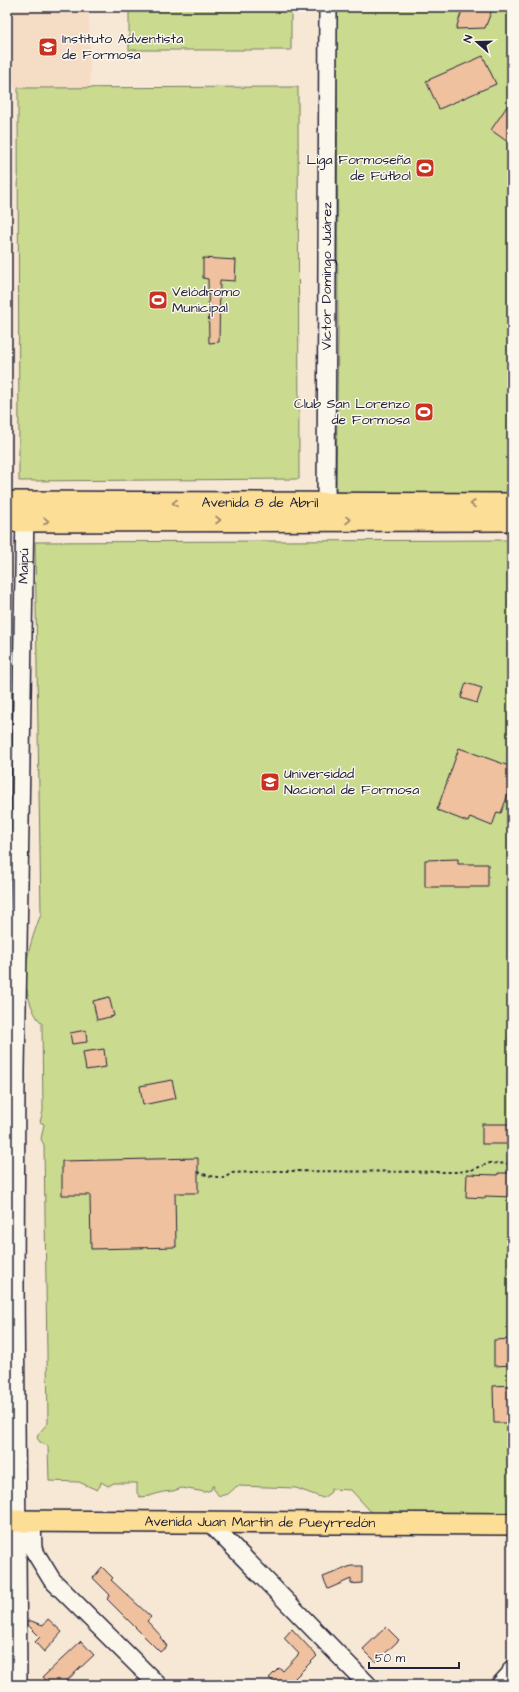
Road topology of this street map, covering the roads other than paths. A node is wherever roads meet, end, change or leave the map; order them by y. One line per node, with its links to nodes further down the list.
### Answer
1 (328, 7): 4 (street, Víctor Domingo Juárez)
2 (512, 504): 4 (main road, Avenida 8 de Abril, one-way to 4)
3 (16, 512): 4 (main road, Avenida 8 de Abril); 6 (street, Maipú)
4 (327, 512): 5 (main road, Avenida 8 de Abril, one-way to 5)
5 (512, 520)
6 (11, 1070): 7 (street, Maipú)
7 (11, 1286): 8 (street, Maipú)
8 (18, 1521): 9 (main road, Avenida Juan Martin de Pueyrredón); 12 (street, Maipú); 13 (street)
9 (209, 1522): 10 (main road, Avenida Juan Martin de Pueyrredón); 14 (street)
10 (512, 1524)
11 (512, 1669): 15 (street)
12 (18, 1685)
13 (158, 1685)
14 (368, 1685)
15 (500, 1685)

